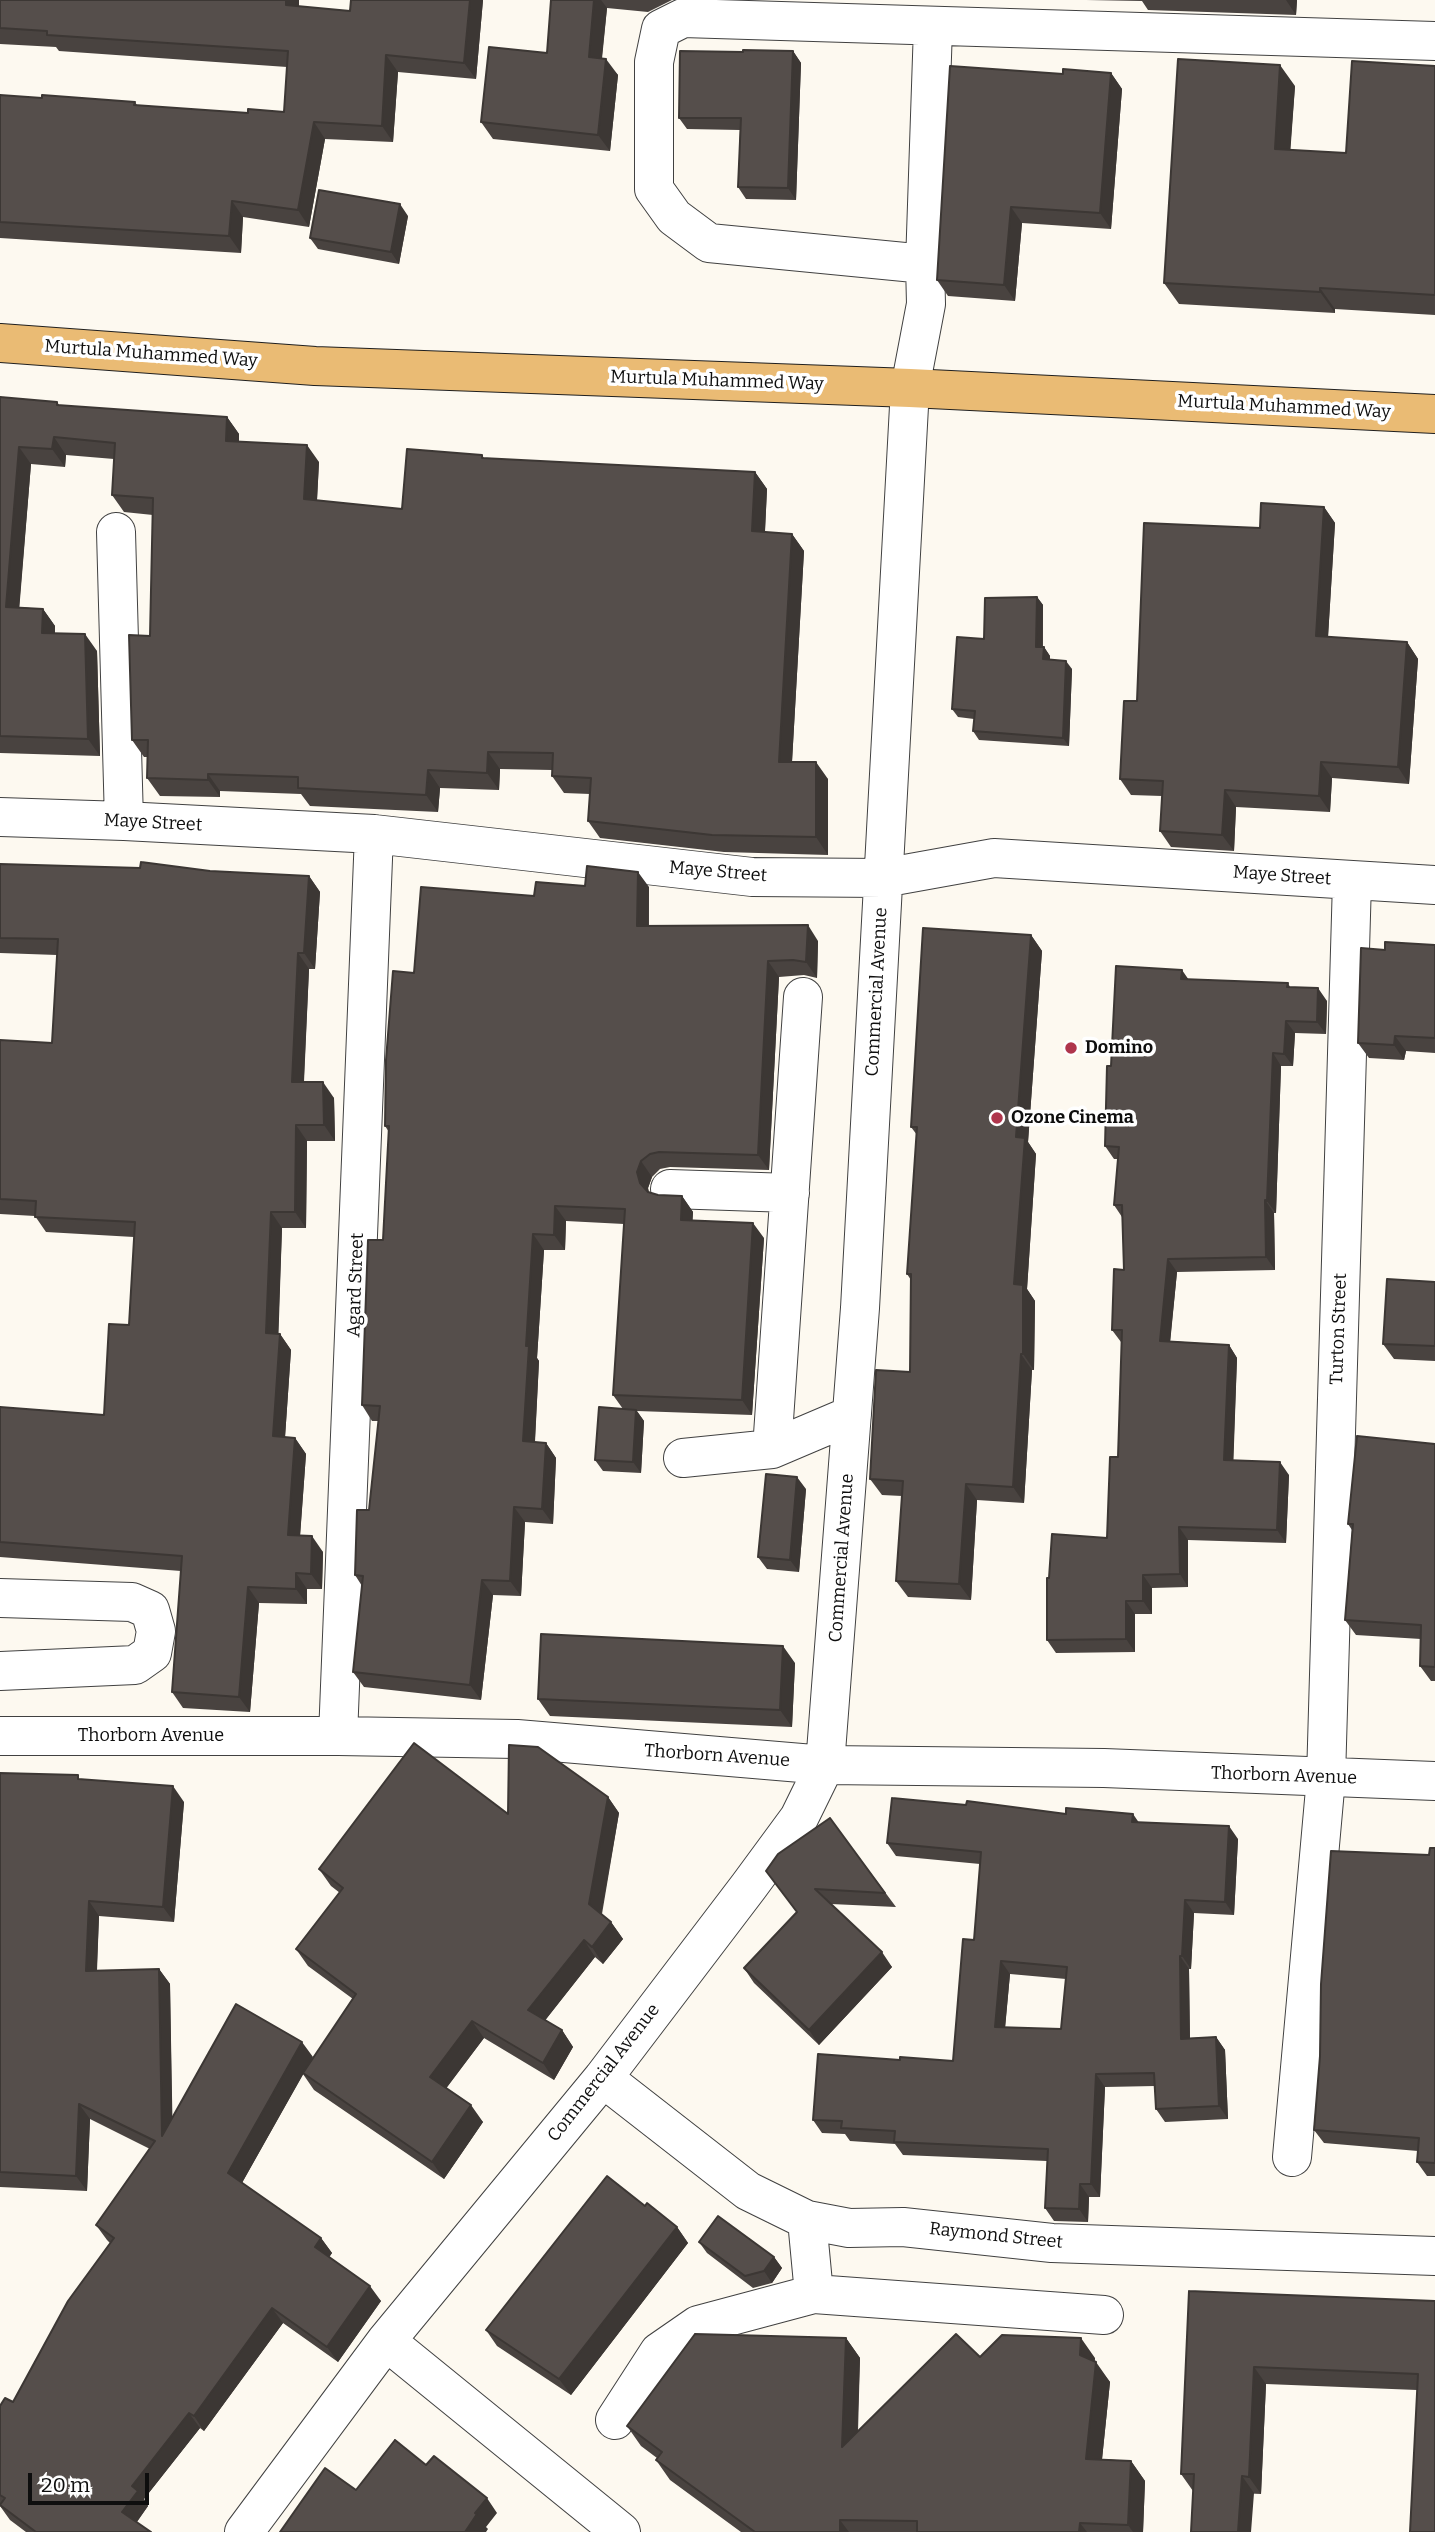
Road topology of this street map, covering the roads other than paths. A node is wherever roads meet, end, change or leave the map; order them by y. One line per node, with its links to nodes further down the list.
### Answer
1 (933, 27): 2 (street); 3 (street, Commercial Avenue); 3 (street)
2 (1435, 41)
3 (925, 264): 5 (street, Commercial Avenue)
4 (0, 344): 5 (main road, Murtula Muhammed Way)
5 (910, 388): 6 (main road, Murtula Muhammed Way); 11 (street, Commercial Avenue)
6 (1435, 414)
7 (116, 532): 9 (street)
8 (0, 817): 9 (street, Maye Street)
9 (124, 821): 10 (street, Maye Street)
10 (374, 834): 11 (street, Maye Street); 23 (street, Agard Street)
11 (883, 878): 12 (street, Maye Street); 17 (street, Commercial Avenue)
12 (1352, 881): 13 (street, Maye Street); 25 (street, Turton Street)
13 (1435, 885)
14 (803, 997): 16 (street)
15 (670, 1189): 16 (street)
16 (790, 1193): 18 (street)
17 (852, 1415): 18 (street); 24 (street, Commercial Avenue)
18 (772, 1449): 19 (street)
19 (683, 1458)
20 (0, 1598): 21 (street)
21 (0, 1671)
22 (1, 1726): 23 (street, Thorborn Avenue)
23 (338, 1736): 24 (street, Thorborn Avenue)
24 (825, 1765): 25 (street, Thorborn Avenue); 27 (street, Commercial Avenue)
25 (1326, 1778): 26 (street, Thorborn Avenue); 28 (street, Turton Street)
26 (1435, 1781)
27 (603, 2078): 29 (street, Raymond Street); 33 (street, Commercial Avenue)
28 (1292, 2157)
29 (807, 2220): 30 (street, Raymond Street); 31 (street)
30 (1435, 2256)
31 (814, 2294): 32 (street); 34 (street)
32 (1104, 2315)
33 (386, 2342): 35 (street); 36 (street, Commercial Avenue)
34 (615, 2420)
35 (617, 2531)
36 (244, 2532)

